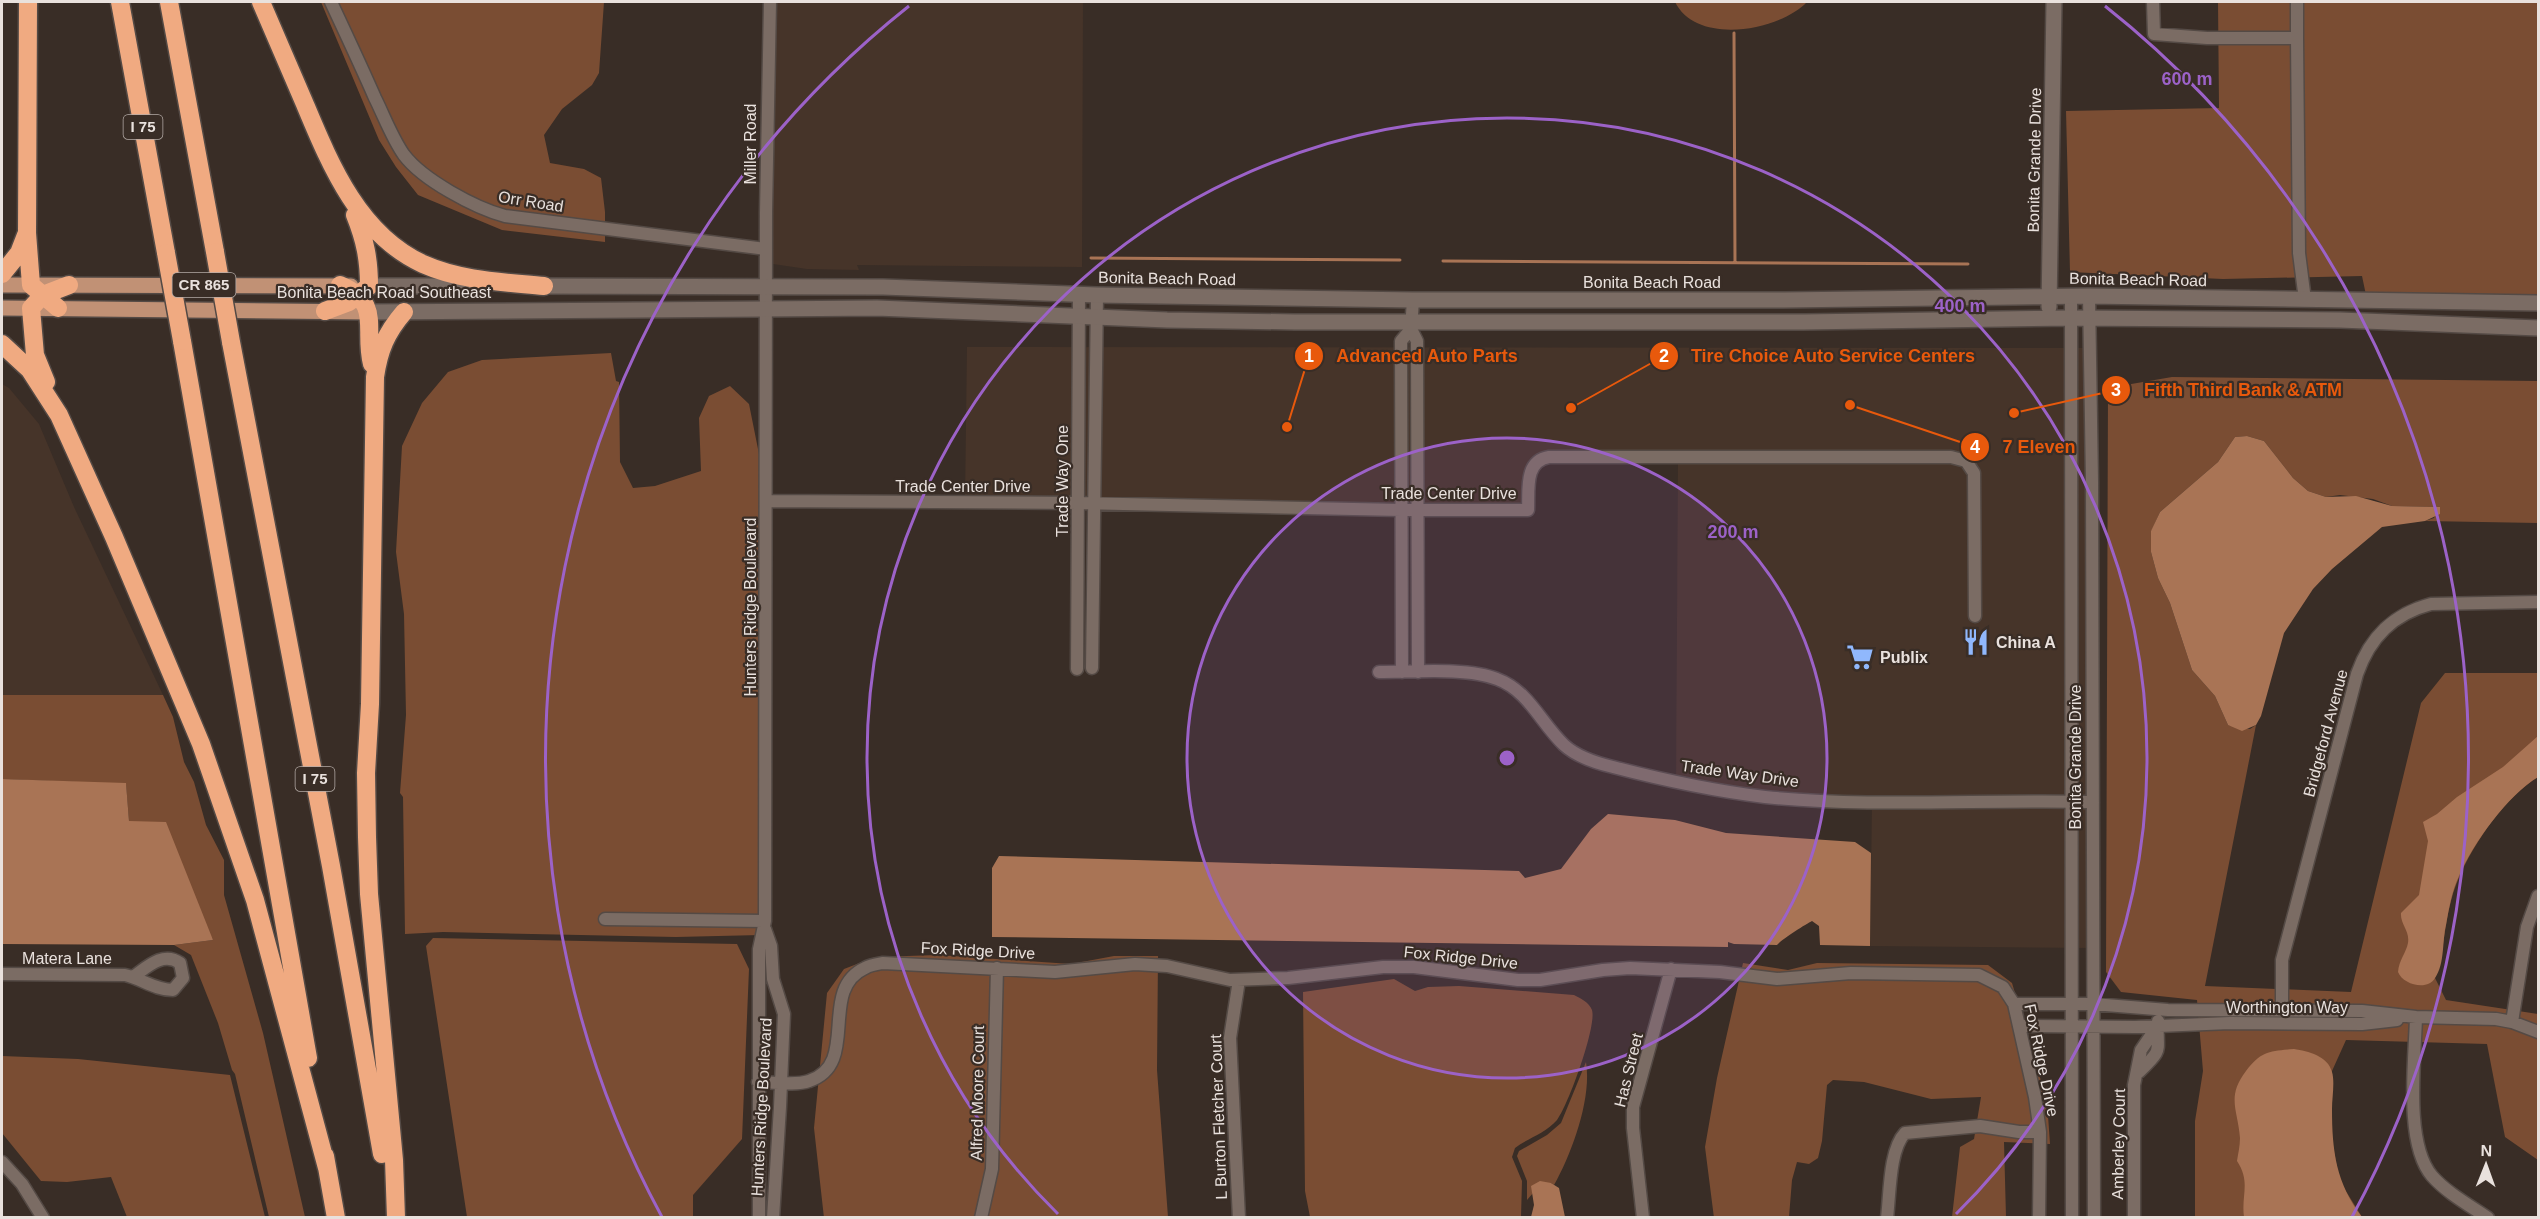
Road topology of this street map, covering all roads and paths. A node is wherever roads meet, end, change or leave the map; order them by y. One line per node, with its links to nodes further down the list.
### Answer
1 (27, 2): 12 (highway)
2 (120, 2): 84 (highway, I 75, bridge)
3 (169, 2): 87 (highway, I 75, bridge)
4 (261, 2): 11 (highway)
5 (332, 2): 13 (street, Orr Road)
6 (770, 2): 13 (street, Miller Road)
7 (2054, 2): 24 (street, Bonita Grande Drive)
8 (2153, 2): 10 (street)
9 (2297, 2): 10 (street)
10 (2297, 38): 28 (street)
11 (326, 154): 18 (highway); 20 (highway)
12 (27, 233): 14 (highway); 23 (highway)
13 (766, 249): 19 (street, Miller Road)
14 (2, 273)
15 (2, 285): 23 (main road)
16 (69, 285): 17 (main road, Bonita Beach Road Southeast / CR 865); 23 (highway)
17 (340, 285): 20 (highway)
18 (543, 286): 19 (street, Bonita Beach Road Southeast); 20 (street, Bonita Beach Road Southeast)
19 (766, 286): 21 (street, Bonita Beach Road); 32 (street, Hunters Ridge Boulevard)
20 (364, 290): 33 (highway); 34 (highway)
21 (1079, 294): 22 (street, Bonita Beach Road); 36 (street, Trade Way One)
22 (1097, 295): 27 (street, Bonita Beach Road); 37 (street, Trade Way One)
23 (35, 296): 30 (main road); 31 (highway); 45 (highway)
24 (2049, 296): 25 (street, Bonita Beach Road); 27 (street, Bonita Beach Road); 39 (street, Bonita Grande Drive)
25 (2071, 296): 26 (street, Bonita Beach Road); 38 (street, Bonita Grande Drive)
26 (2089, 296): 28 (street, Bonita Beach Road); 40 (street, Bonita Grande Drive)
27 (1413, 300): 41 (street)
28 (2306, 300): 29 (street, Bonita Beach Road)
29 (2538, 303)
30 (2, 308)
31 (58, 308): 33 (main road, Bonita Beach Road Southeast / CR 865)
32 (766, 308): 35 (street, Bonita Beach Road Southeast / CR 865); 36 (street, CR 865); 46 (street, Hunters Ridge Boulevard)
33 (325, 311): 34 (main road, Bonita Beach Road Southeast / CR 865)
34 (369, 312): 35 (street, Bonita Beach Road Southeast / CR 865); 44 (highway)
35 (404, 312): 44 (highway)
36 (1079, 316): 37 (street, CR 865); 47 (street, Trade Way One)
37 (1096, 317): 41 (street, CR 865); 48 (street, Trade Way One)
38 (2070, 318): 39 (street, CR 865); 40 (street, CR 865); 58 (street, Bonita Grande Drive)
39 (2049, 319): 41 (street, CR 865)
40 (2089, 319): 42 (street, CR 865); 59 (street, Bonita Grande Drive)
41 (1412, 325): 49 (street); 50 (street)
42 (2538, 328)
43 (2, 344): 45 (highway)
44 (375, 377): 87 (highway)
45 (59, 415): 84 (highway)
46 (766, 501): 47 (street, Trade Center Drive); 62 (street, Hunters Ridge Boulevard)
47 (1078, 503): 48 (street, Trade Center Drive); 54 (street, Trade Way One)
48 (1094, 504): 49 (street, Trade Center Drive); 53 (street, Trade Way One)
49 (1401, 510): 50 (street, Trade Center Drive); 56 (street)
50 (1418, 510): 52 (street, Trade Center Drive); 57 (street)
51 (2538, 602): 72 (street, Bridgeford Avenue)
52 (1975, 616)
53 (1092, 668)
54 (1077, 669)
55 (1380, 672): 56 (street, Trade Way Drive)
56 (1402, 672): 57 (street, Trade Way Drive)
57 (1419, 672): 58 (street, Trade Way Drive)
58 (2071, 801): 59 (street, Trade Way Drive); 68 (street, Bonita Grande Drive)
59 (2093, 802): 70 (street, Bonita Grande Drive)
60 (2538, 896): 74 (street)
61 (604, 919): 62 (street)
62 (765, 925): 80 (street, Hunters Ridge Boulevard); 81 (street, Hunters Ridge Boulevard)
63 (997, 968): 67 (street, Fox Ridge Drive); 81 (street, Fox Ridge Drive); 90 (street, Alfred Moore Court)
64 (1671, 969): 67 (street, Fox Ridge Drive); 69 (street, Fox Ridge Drive); 92 (street, Has Street)
65 (2, 974): 66 (street, Matera Lane)
66 (133, 977)
67 (1239, 980): 91 (street, L Burton Fletcher Court)
68 (2071, 1003): 69 (street, Worthington Way); 70 (street, Worthington Way); 77 (street, Bonita Grande Drive)
69 (2014, 1004): 76 (street, Fox Ridge Drive)
70 (2093, 1004): 71 (street, Worthington Way); 78 (street, Bonita Grande Drive)
71 (2160, 1009): 72 (street, Worthington Way); 75 (street)
72 (2282, 1010): 73 (street, Worthington Way)
73 (2416, 1017): 74 (street, Worthington Way); 75 (street, Worthington Way); 98 (street)
74 (2512, 1022): 79 (street, Worthington Way)
75 (2158, 1025): 78 (street, Worthington Way); 97 (street, Amberley Court)
76 (2020, 1026): 77 (street, Worthington Way); 82 (street, Fox Ridge Drive)
77 (2071, 1026): 78 (street, Worthington Way); 95 (street, Bonita Grande Drive)
78 (2094, 1026): 96 (street, Bonita Grande Drive)
79 (2538, 1032)
80 (758, 1082): 81 (street, Fox Ridge Drive); 88 (street, Hunters Ridge Boulevard)
81 (781, 1082): 89 (street, Hunters Ridge Boulevard)
82 (2040, 1132): 93 (street); 94 (street, Fox Ridge Drive)
83 (2, 1162): 85 (street)
84 (327, 1168): 86 (highway, I 75)
85 (43, 1218)
86 (336, 1218)
87 (395, 1218)
88 (759, 1218)
89 (773, 1218)
90 (981, 1218)
91 (1239, 1218)
92 (1643, 1218)
93 (1887, 1218)
94 (2039, 1218)
95 (2072, 1218)
96 (2094, 1218)
97 (2134, 1218)
98 (2488, 1218)

